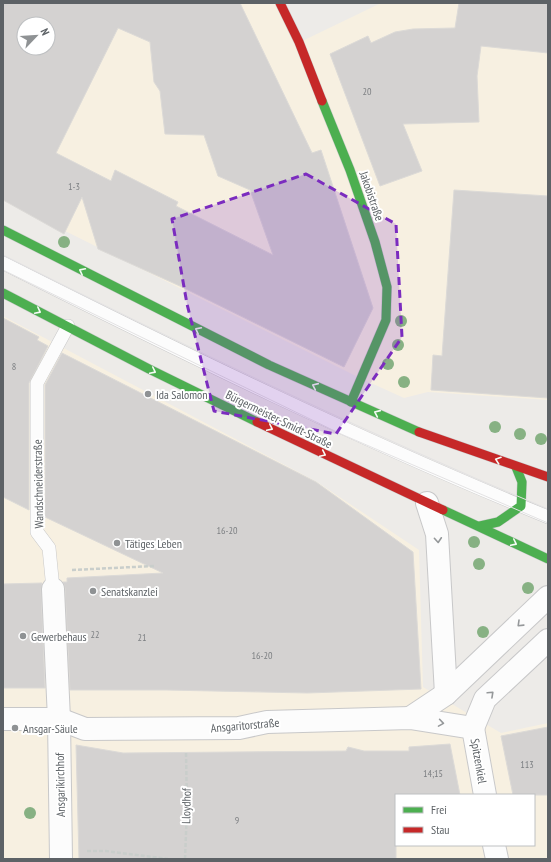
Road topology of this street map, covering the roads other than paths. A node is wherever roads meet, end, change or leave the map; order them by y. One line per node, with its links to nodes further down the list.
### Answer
1 (280, 3): 6 (main road, Jakobistraße)
2 (3, 230): 6 (main road, one-way to 2)
3 (3, 263): 10 (lane)
4 (3, 293): 5 (main road, Bürgermeister-Smidt-Straße, one-way to 5)
5 (68, 326): 9 (main road, Bürgermeister-Smidt-Straße, one-way to 9); 14 (lane, Wandschneiderstraße)
6 (351, 402): 7 (main road, one-way to 6)
7 (516, 467): 8 (main road); 10 (main road)
8 (548, 477)
9 (427, 503): 12 (main road, Bürgermeister-Smidt-Straße); 17 (street, one-way to 17)
10 (521, 506): 11 (lane); 12 (main road)
11 (548, 516)
12 (480, 526): 13 (main road, Bürgermeister-Smidt-Straße, one-way to 13)
13 (548, 559)
14 (52, 580): 18 (street, Wandschneiderstraße)
15 (548, 597): 17 (street, one-way to 17)
16 (548, 640): 21 (street, one-way to 16)
17 (446, 694): 19 (street)
18 (59, 718): 19 (street, Ansgaritorstraße); 20 (street); 24 (street, Ansgarikirchhof)
19 (410, 718): 21 (street, Ansgaritorstraße, one-way to 21)
20 (3, 719)
21 (473, 728): 22 (street, Spitzenkiel)
22 (485, 794)
23 (494, 846): 25 (street)
24 (61, 859)
25 (497, 859)

